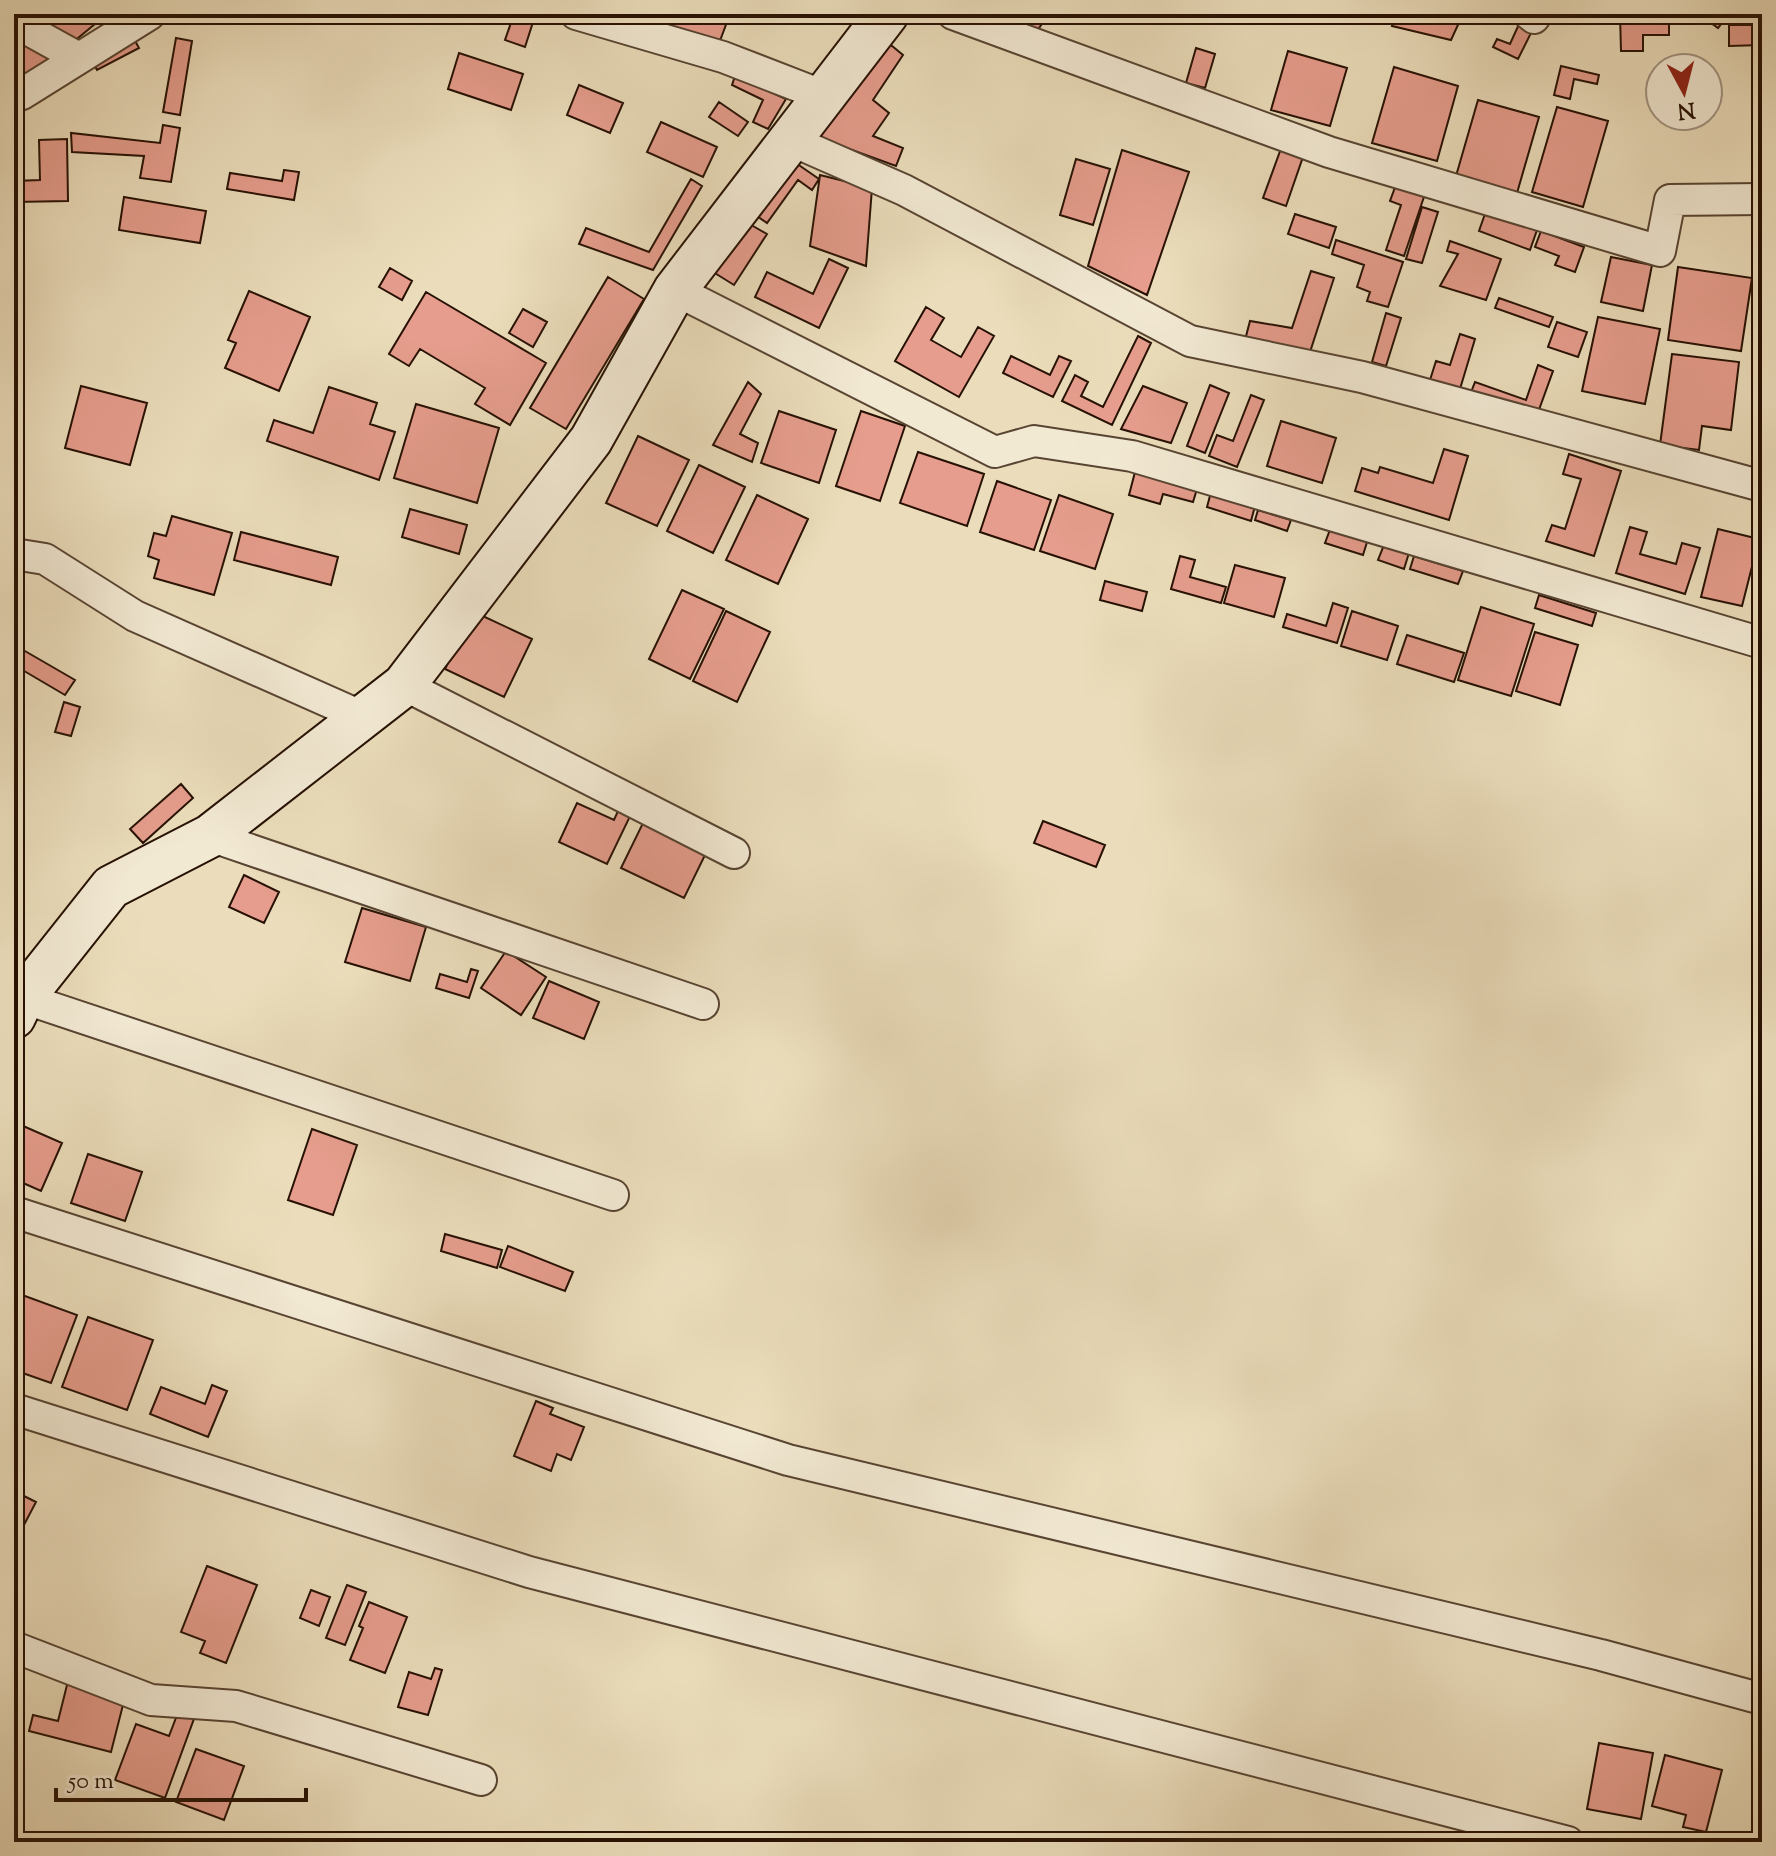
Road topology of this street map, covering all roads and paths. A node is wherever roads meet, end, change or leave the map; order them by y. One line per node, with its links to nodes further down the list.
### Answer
1 (150, 14): 6 (street)
2 (576, 14): 7 (street)
3 (887, 14): 7 (street)
4 (953, 14): 10 (street)
5 (14, 22): 6 (street)
6 (79, 58): 8 (street)
7 (824, 96): 9 (street)
8 (14, 97)
9 (790, 140): 11 (street); 12 (street)
10 (1762, 199)
11 (675, 290): 14 (street); 15 (street)
12 (1762, 486)
13 (14, 554): 16 (street)
14 (1762, 643)
15 (404, 685): 16 (street); 18 (street)
16 (363, 717): 17 (street)
17 (210, 836): 19 (street); 20 (street)
18 (734, 853)
19 (703, 1004)
20 (19, 1008): 21 (street)
21 (613, 1195)
22 (14, 1212): 25 (street)
23 (14, 1409): 27 (street)
24 (14, 1647): 26 (street)
25 (1762, 1699)
26 (481, 1780)
27 (1568, 1842)

